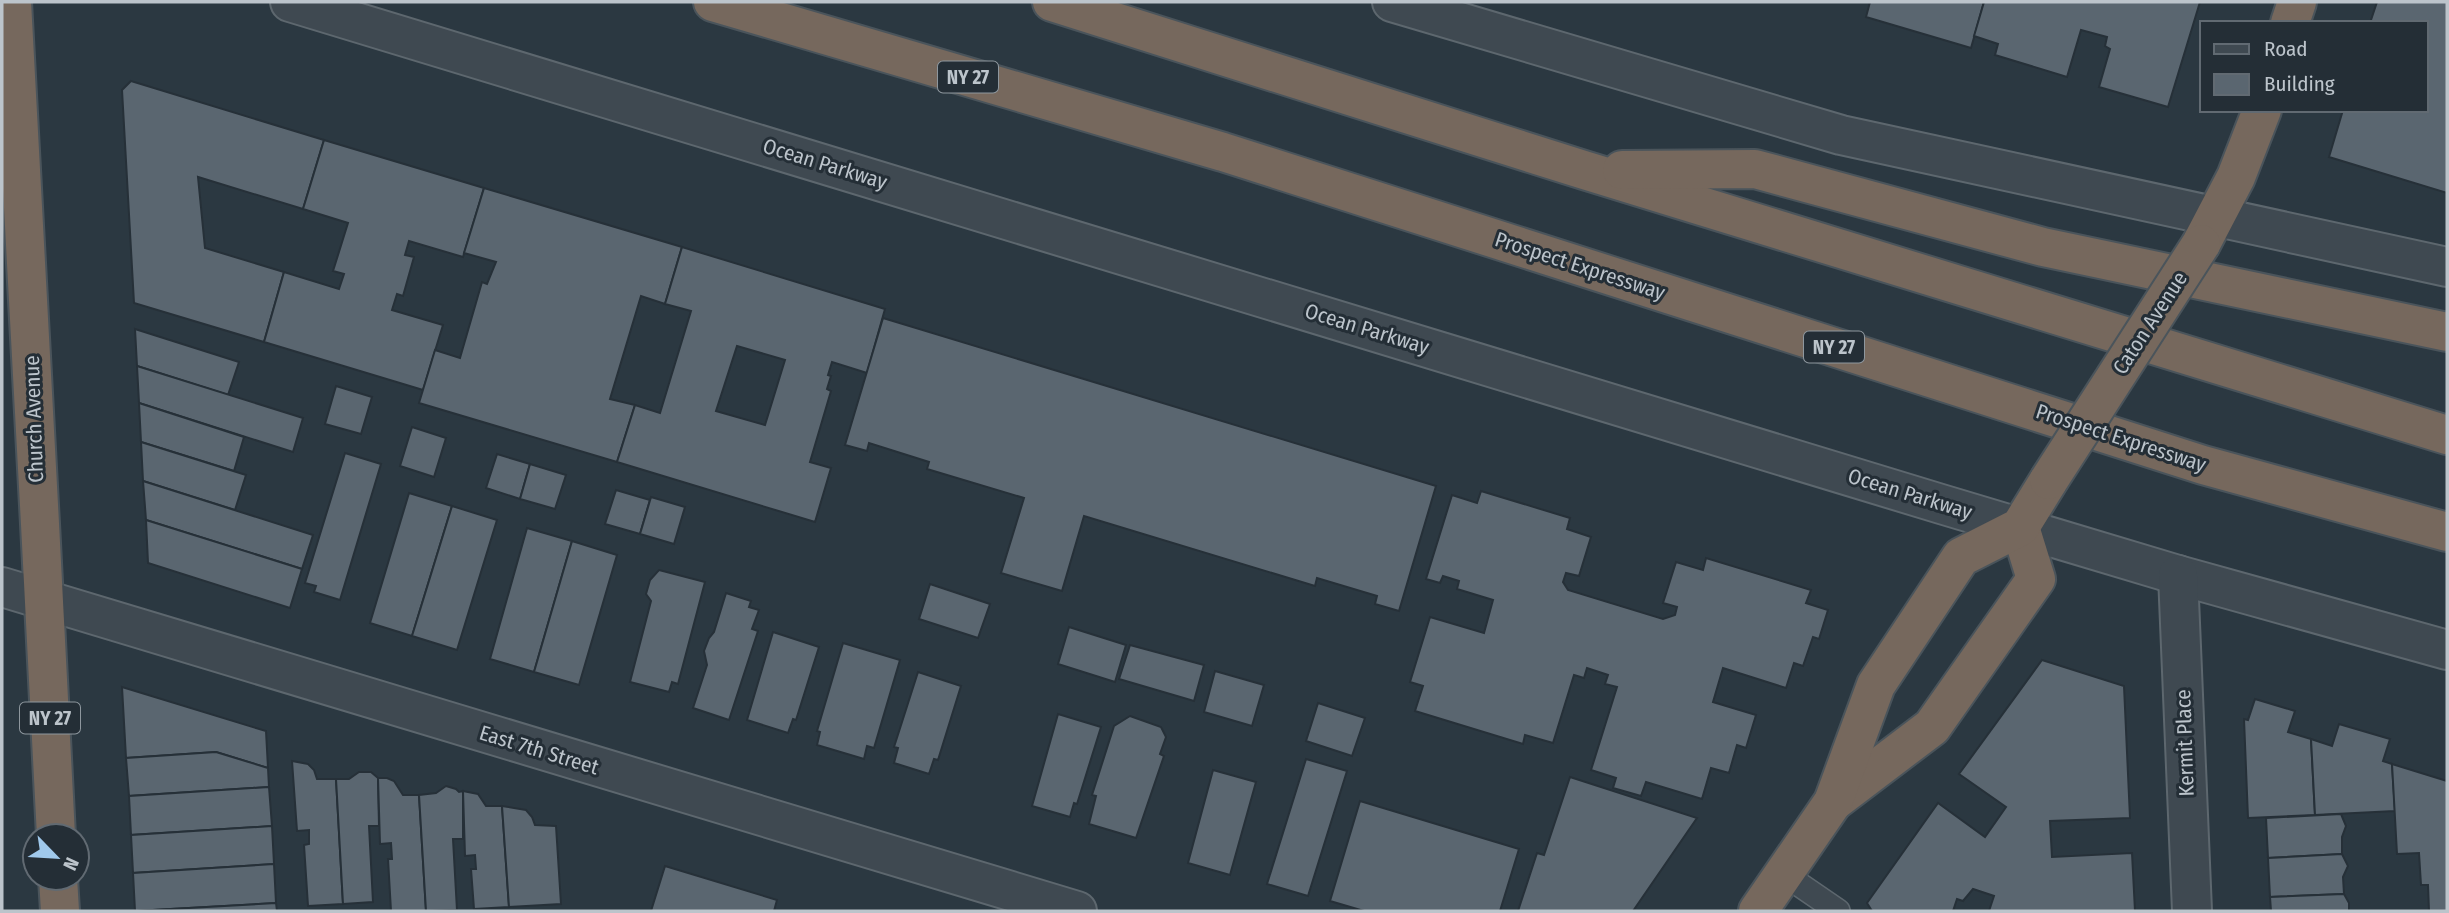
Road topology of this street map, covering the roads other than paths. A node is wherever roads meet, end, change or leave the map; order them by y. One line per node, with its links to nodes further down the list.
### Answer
1 (12, 2): 18 (highway, Church Avenue / NY 27)
2 (290, 2): 14 (street, Ocean Parkway)
3 (713, 2): 15 (highway, Prospect Expressway / NY 27)
4 (1052, 2): 9 (highway)
5 (1392, 2): 10 (street)
6 (2297, 2): 7 (highway)
7 (2291, 21)
8 (2261, 112): 10 (highway, Caton Avenue)
9 (1584, 170): 12 (highway); 13 (highway)
10 (2209, 230): 11 (street); 14 (highway, Caton Avenue, bridge)
11 (2447, 267)
12 (2447, 332)
13 (2447, 435)
14 (2020, 527): 16 (street, Ocean Parkway); 20 (highway); 20 (highway)
15 (2447, 532)
16 (2178, 575): 19 (street, Ocean Parkway); 29 (street, Kermit Place)
17 (2, 587): 18 (street, East 7th Street)
18 (43, 600): 21 (highway, Church Avenue / NY 27); 24 (street, East 7th Street)
19 (2447, 650)
20 (1833, 802): 22 (highway)
21 (55, 822)
22 (1784, 874): 27 (highway); 28 (lane)
23 (59, 892): 25 (highway)
24 (1024, 903): 26 (street, East 7th Street)
25 (60, 911)
26 (1077, 911)
27 (1758, 911)
28 (1838, 911)
29 (2192, 911)

